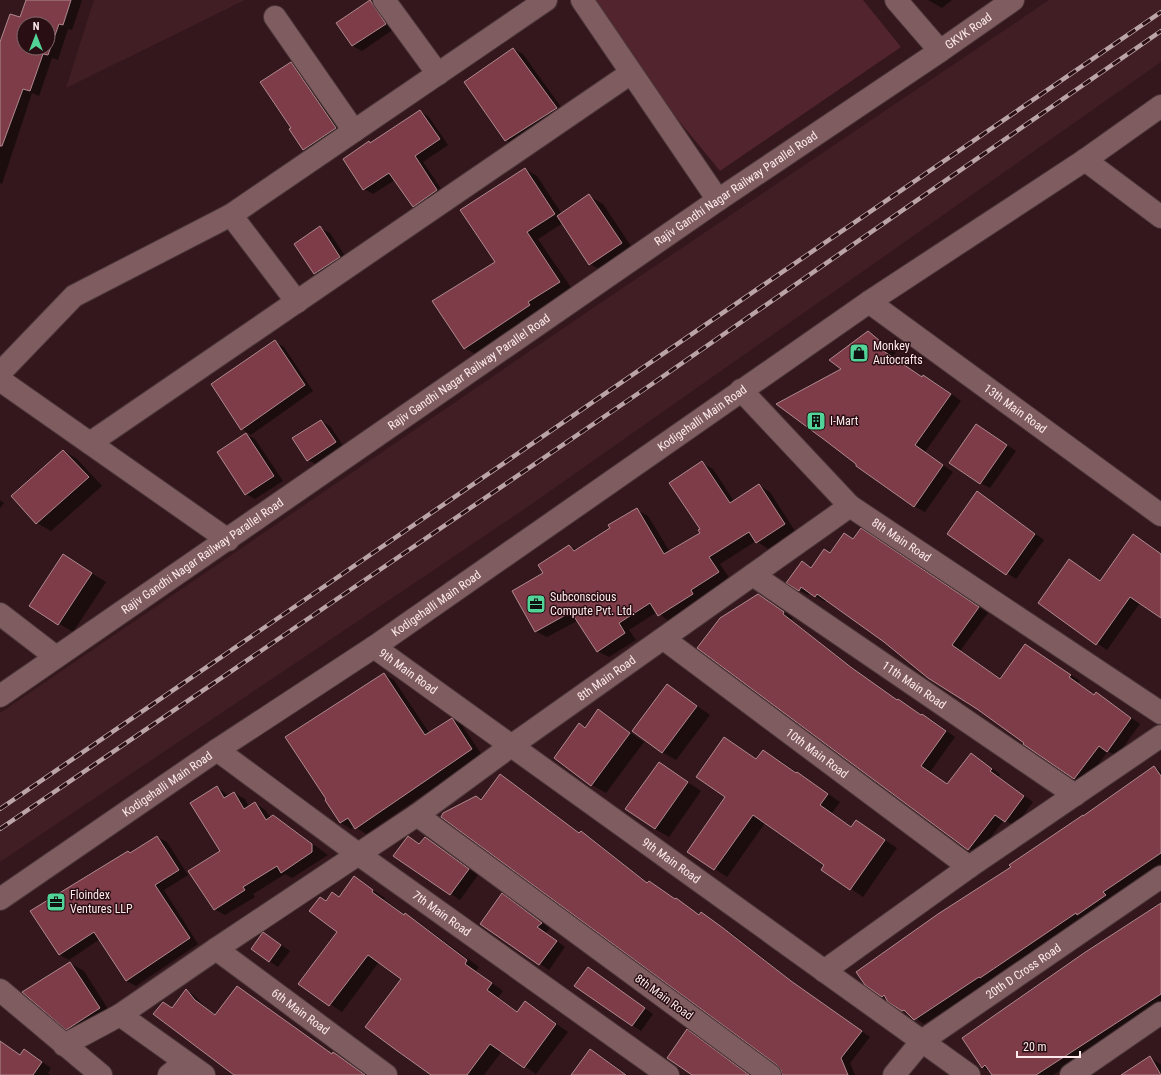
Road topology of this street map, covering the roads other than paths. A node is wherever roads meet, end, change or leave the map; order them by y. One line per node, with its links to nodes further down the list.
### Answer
1 (384, 0): 9 (street)
2 (546, 0): 9 (street)
3 (582, 0): 8 (street)
4 (896, 0): 7 (street, GKVK Road)
5 (1013, 0): 7 (street, GKVK Road)
6 (275, 17): 11 (street)
7 (940, 51): 13 (street, Rajiv Gandhi Nagar Railway Parallel Road)
8 (631, 73): 13 (street); 16 (street)
9 (438, 74): 11 (street)
10 (1161, 106): 12 (street, Kodigehalli Main Road)
11 (354, 131): 14 (street)
12 (1085, 160): 15 (street); 17 (street, Kodigehalli Main Road)
13 (718, 200): 24 (street, Rajiv Gandhi Nagar Railway Parallel Road)
14 (231, 215): 16 (street); 18 (street)
15 (1161, 217)
16 (297, 302): 21 (street)
17 (869, 302): 20 (street, Kodigehalli Main Road); 23 (street, 13th Main Road)
18 (0, 373)
19 (0, 380): 21 (street)
20 (741, 390): 22 (street); 28 (street, Kodigehalli Main Road)
21 (90, 443): 24 (street)
22 (850, 506): 25 (street, 8th Main Road); 31 (street, 8th Main Road)
23 (1161, 515)
24 (228, 540): 29 (street, Rajiv Gandhi Nagar Railway Parallel Road)
25 (753, 575): 27 (street, 8th Main Road); 35 (street, 11th Main Road)
26 (0, 614): 29 (street)
27 (664, 639): 33 (street, 8th Main Road); 38 (street, 10th Main Road)
28 (374, 647): 33 (street, 9th Main Road); 34 (street, Kodigehalli Main Road)
29 (56, 657): 30 (street, Rajiv Gandhi Nagar Railway Parallel Road)
30 (0, 696)
31 (1161, 713)
32 (1161, 736): 35 (street)
33 (511, 746): 36 (street, 8th Main Road); 42 (street, 9th Main Road)
34 (217, 750): 37 (street, 7th Main Road); 40 (street, Kodigehalli Main Road)
35 (1075, 795): 38 (street)
36 (417, 815): 37 (street); 53 (street, 8th Main Road)
37 (358, 854): 41 (street); 52 (street, 7th Main Road)
38 (969, 867): 42 (street)
39 (1161, 877): 46 (street, 20th D Cross Road)
40 (0, 898)
41 (216, 949): 45 (street); 51 (street, 6th Main Road)
42 (824, 971): 46 (street, 9th Main Road)
43 (0, 990): 47 (street)
44 (1161, 1013): 56 (street)
45 (120, 1015): 47 (street); 48 (street)
46 (922, 1041): 54 (street, 20th D Cross Road); 55 (street, 9th Main Road)
47 (64, 1045): 49 (street)
48 (177, 1068): 50 (street)
49 (101, 1075)
50 (204, 1075)
51 (386, 1075)
52 (668, 1075)
53 (770, 1075)
54 (894, 1075)
55 (969, 1075)
56 (1071, 1075)

